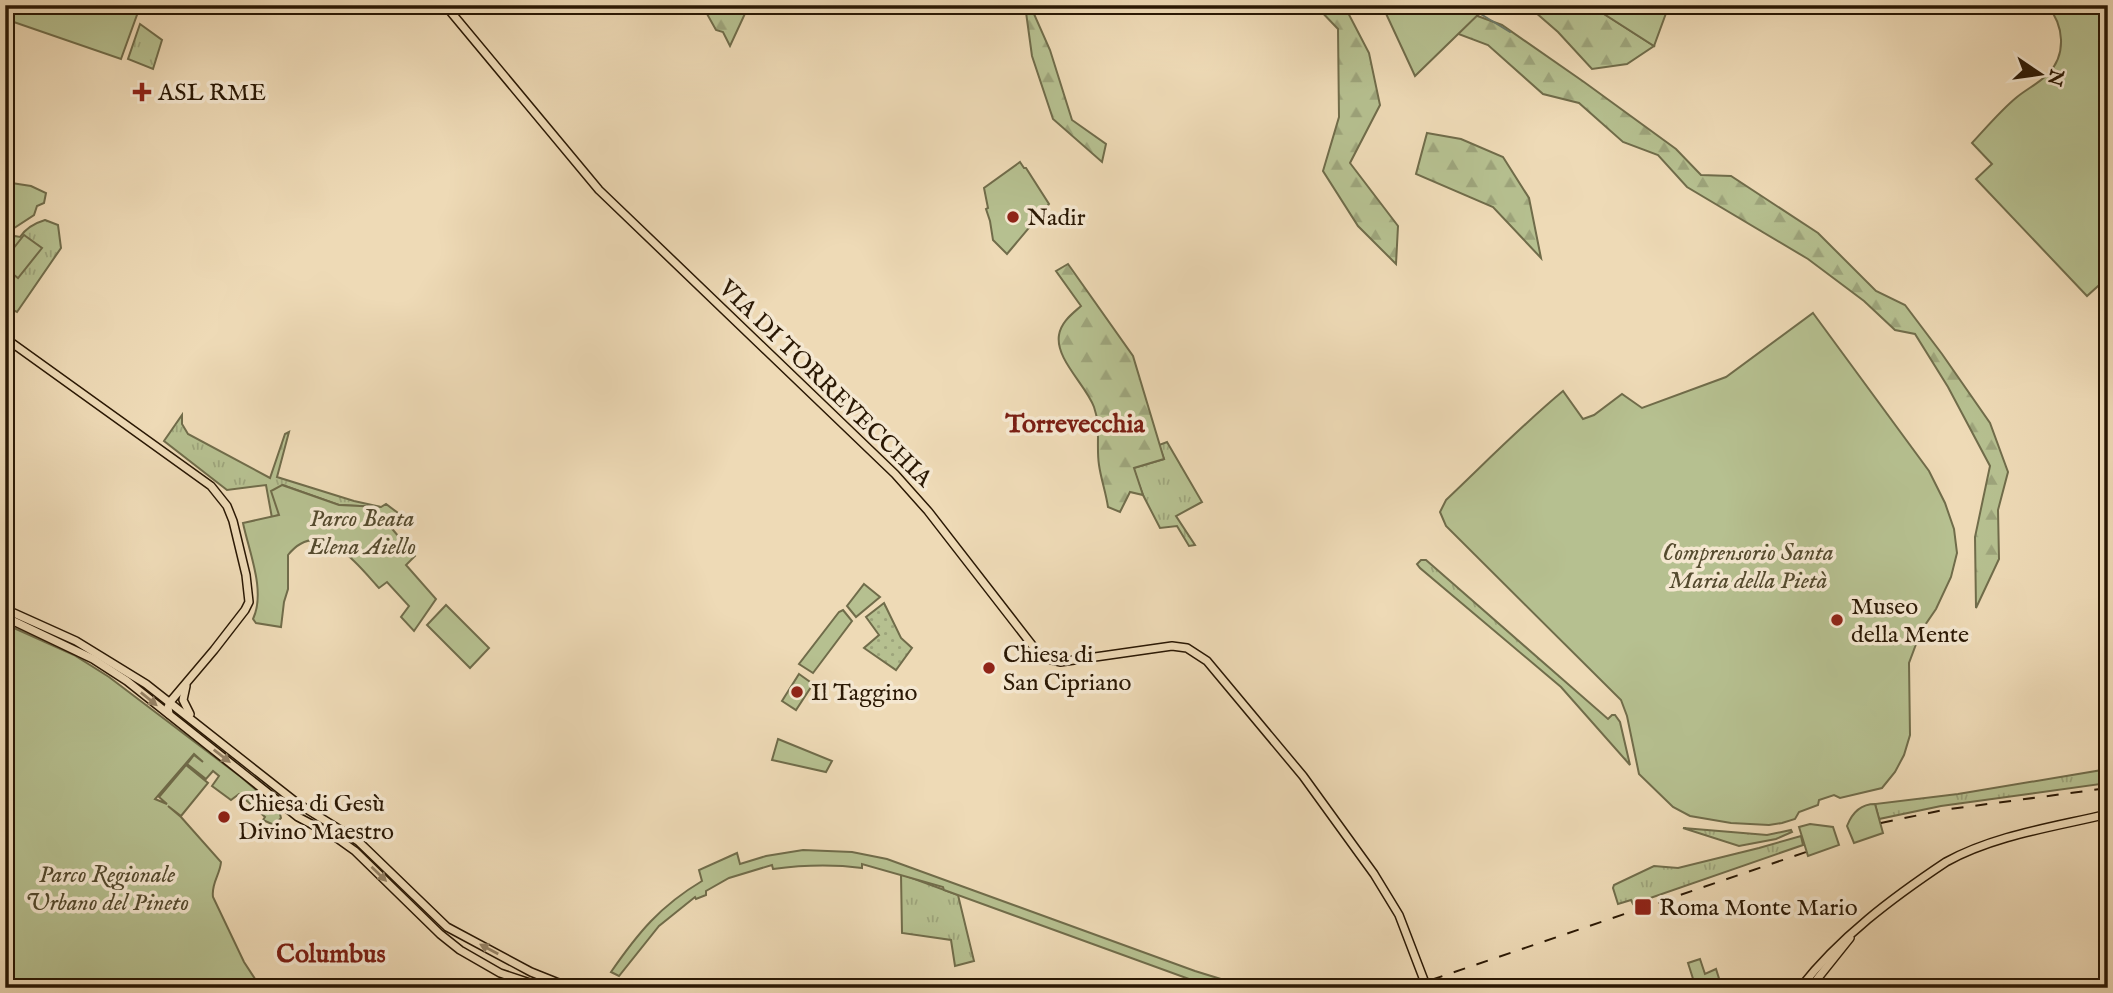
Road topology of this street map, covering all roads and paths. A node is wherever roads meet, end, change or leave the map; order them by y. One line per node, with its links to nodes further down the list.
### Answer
1 (445, 5): 13 (main road, VIA DI TORREVECCHIA)
2 (5, 338): 5 (main road)
3 (5, 609): 6 (main road)
4 (5, 617): 7 (main road, one-way to 7)
5 (188, 683): 6 (main road); 8 (main road)
6 (170, 702): 7 (main road); 8 (main road)
7 (169, 714): 11 (main road, one-way to 11)
8 (194, 720): 12 (main road, one-way to 8)
9 (2108, 814): 10 (main road)
10 (1854, 931): 14 (main road); 15 (main road)
11 (545, 988)
12 (575, 988)
13 (1427, 988)
14 (1800, 988)
15 (1810, 988)

